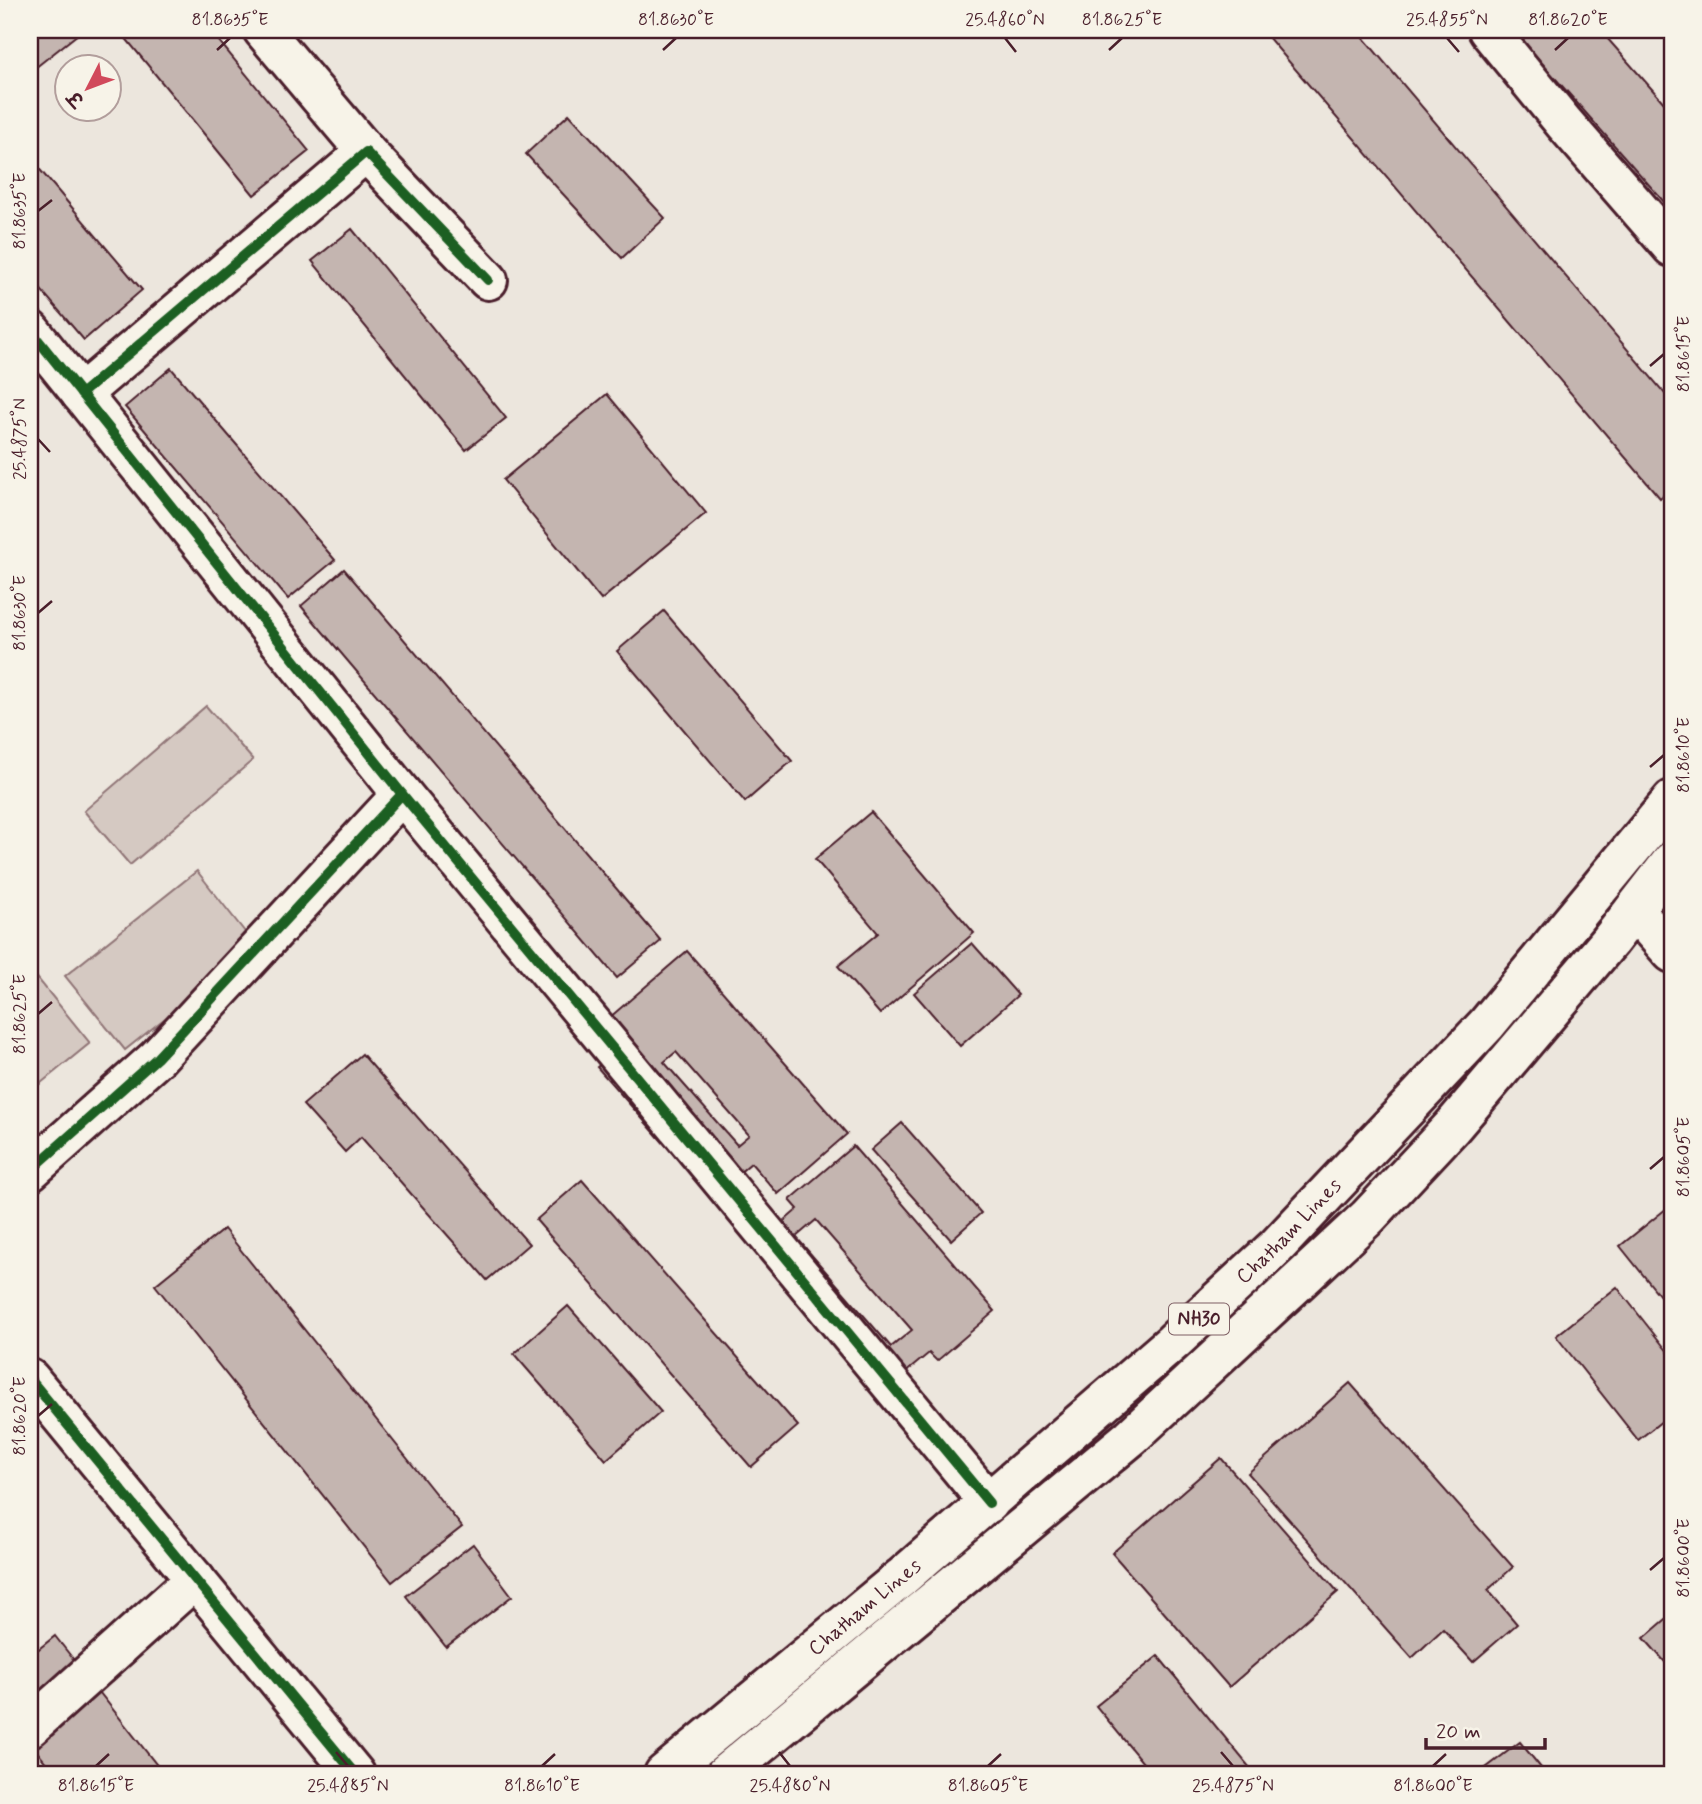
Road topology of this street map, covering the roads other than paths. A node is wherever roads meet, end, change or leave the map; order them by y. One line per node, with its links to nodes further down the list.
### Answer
1 (263, 30): 3 (main road)
2 (1488, 30): 4 (main road)
3 (366, 152): 5 (main road); 7 (main road)
4 (1672, 247)
5 (488, 280)
6 (30, 330): 7 (main road)
7 (81, 394): 8 (main road)
8 (402, 794): 13 (main road); 15 (main road)
9 (1672, 800): 15 (main road, Chatham Lines / NH30)
10 (1672, 861): 11 (main road, Chatham Lines / NH30)
11 (1634, 910): 12 (main road); 20 (main road, Chatham Lines / NH30)
12 (1672, 953)
13 (30, 1171)
14 (30, 1379): 16 (main road)
15 (989, 1503): 19 (main road, Chatham Lines / NH30)
16 (195, 1579): 17 (main road); 18 (main road)
17 (30, 1727)
18 (355, 1774)
19 (664, 1774)
20 (724, 1774)

